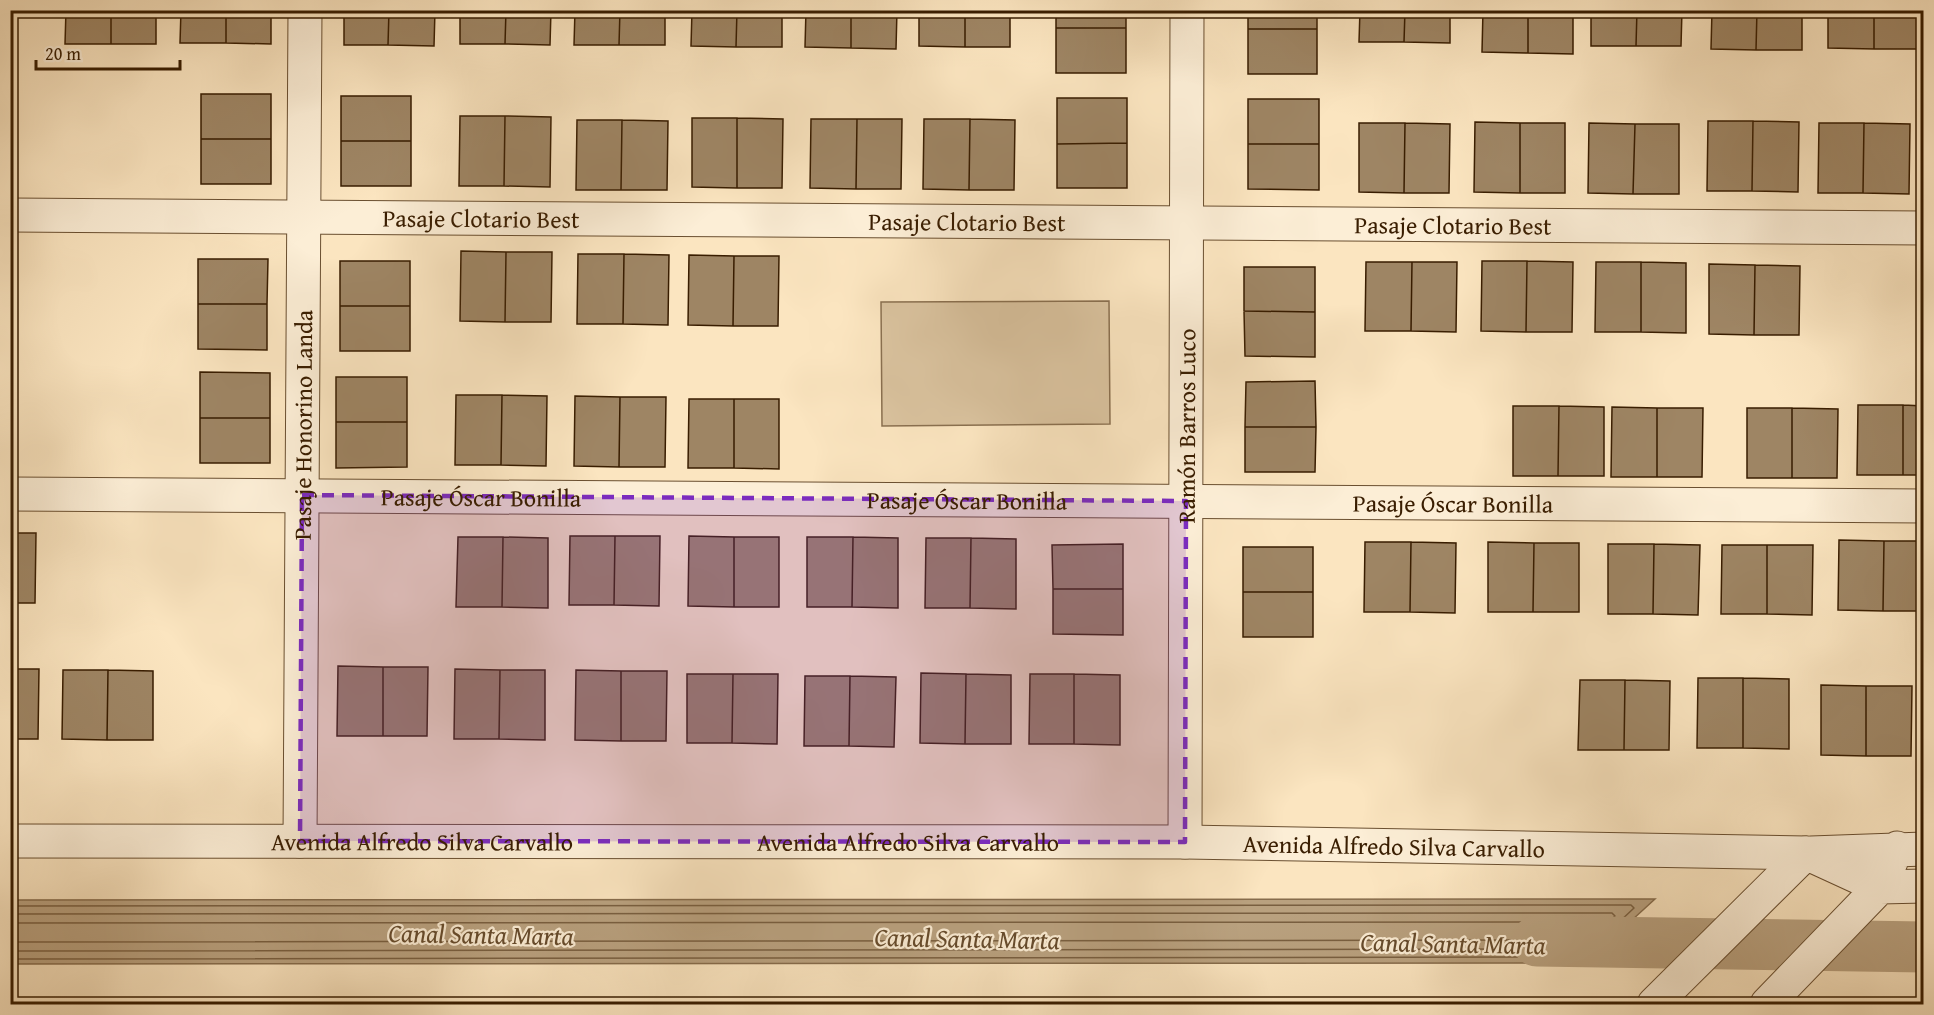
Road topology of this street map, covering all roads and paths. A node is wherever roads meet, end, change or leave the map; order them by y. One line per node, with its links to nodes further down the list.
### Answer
1 (305, 10): 4 (street, Pasaje Honorino Landa)
2 (1187, 10): 5 (street, Ramón Barros Luco)
3 (10, 215): 4 (street, Pasaje Clotario Best)
4 (303, 217): 5 (street, Pasaje Clotario Best); 8 (street, Pasaje Honorino Landa)
5 (1186, 223): 6 (street, Pasaje Clotario Best); 9 (street, Ramón Barros Luco)
6 (1923, 228)
7 (10, 494): 8 (street, Pasaje Óscar Bonilla)
8 (302, 495): 9 (street, Pasaje Óscar Bonilla); 12 (street, Pasaje Honorino Landa)
9 (1186, 501): 10 (street, Pasaje Óscar Bonilla); 13 (street, Ramón Barros Luco)
10 (1923, 506)
11 (10, 841): 12 (street, Avenida Alfredo Silva Carvallo)
12 (300, 841): 13 (street, Avenida Alfredo Silva Carvallo)
13 (1185, 842): 15 (street, Avenida Alfredo Silva Carvallo)
14 (1910, 848): 15 (street, Avenida Alfredo Silva Carvallo); 17 (street)
15 (1806, 853): 17 (street, Avenida Alfredo Silva Carvallo); 18 (street)
16 (1923, 886): 17 (street, Avenida Alfredo Silva Carvallo)
17 (1880, 887): 19 (street)
18 (1657, 1002)
19 (1767, 1005)

